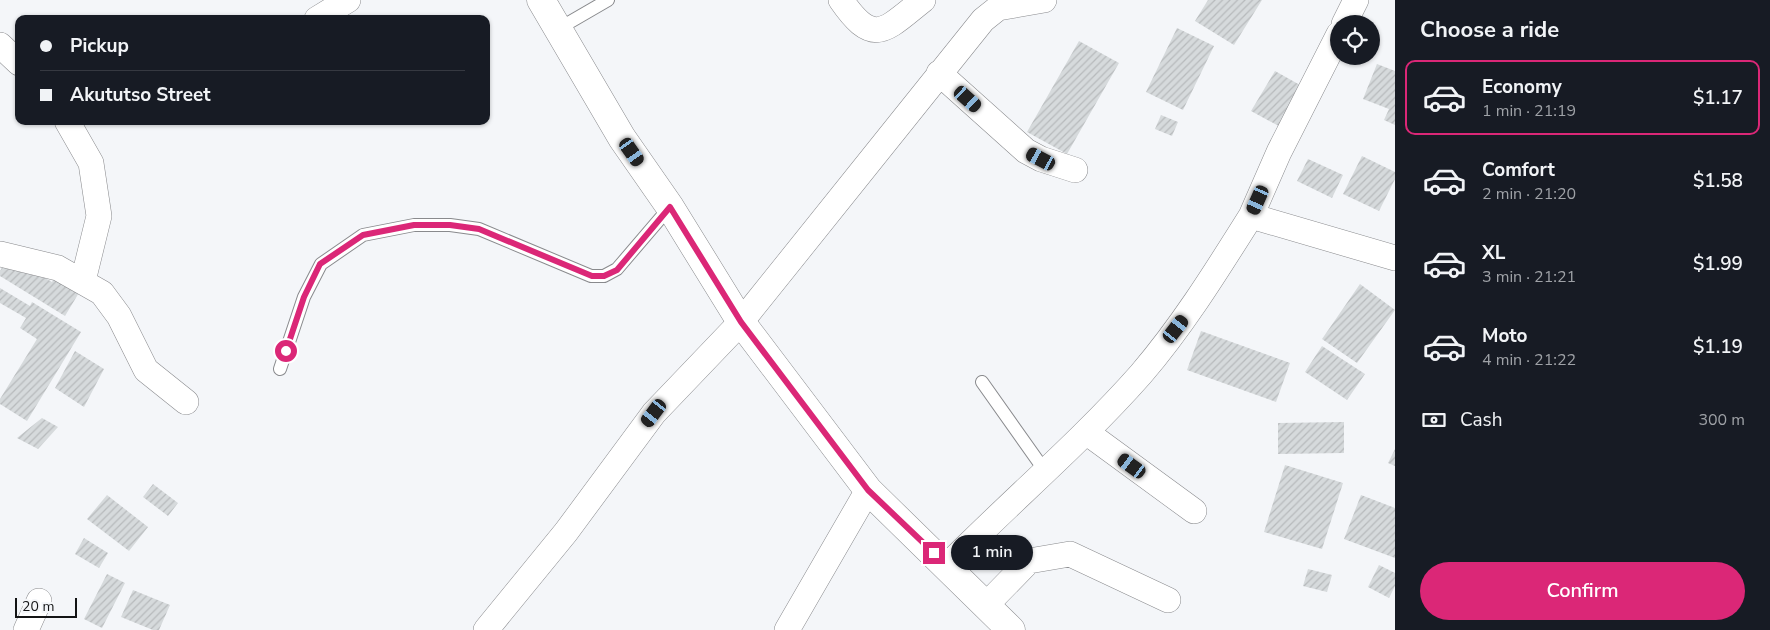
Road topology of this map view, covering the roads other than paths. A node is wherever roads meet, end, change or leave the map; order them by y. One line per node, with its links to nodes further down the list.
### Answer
1 (348, 0): 8 (street)
2 (541, 0): 10 (street)
3 (608, 0): 10 (lane)
4 (841, 0): 5 (street)
5 (923, 0)
6 (1043, 0): 14 (street)
7 (1356, 0): 9 (street)
8 (324, 15)
9 (1348, 15)
10 (558, 29): 17 (street)
11 (0, 45): 13 (street)
12 (1330, 52): 18 (street)
13 (15, 59)
14 (939, 73): 16 (street); 22 (street)
15 (69, 125): 21 (street)
16 (1075, 170)
17 (670, 207): 22 (street); 23 (lane)
18 (1251, 216): 20 (street); 26 (street)
19 (0, 254): 21 (street)
20 (1395, 258)
21 (83, 280): 25 (street)
22 (741, 322): 28 (street); 35 (street)
23 (280, 369)
24 (982, 382): 27 (lane)
25 (186, 402)
26 (1086, 432): 27 (street); 29 (street)
27 (1045, 471): 30 (street)
28 (868, 490): 30 (street); 36 (street)
29 (1194, 511)
30 (947, 566): 33 (street)
31 (39, 600): 34 (street)
32 (1168, 600): 33 (street)
33 (986, 605): 37 (street)
34 (26, 630)
35 (486, 630)
36 (787, 630)
37 (1011, 630)

